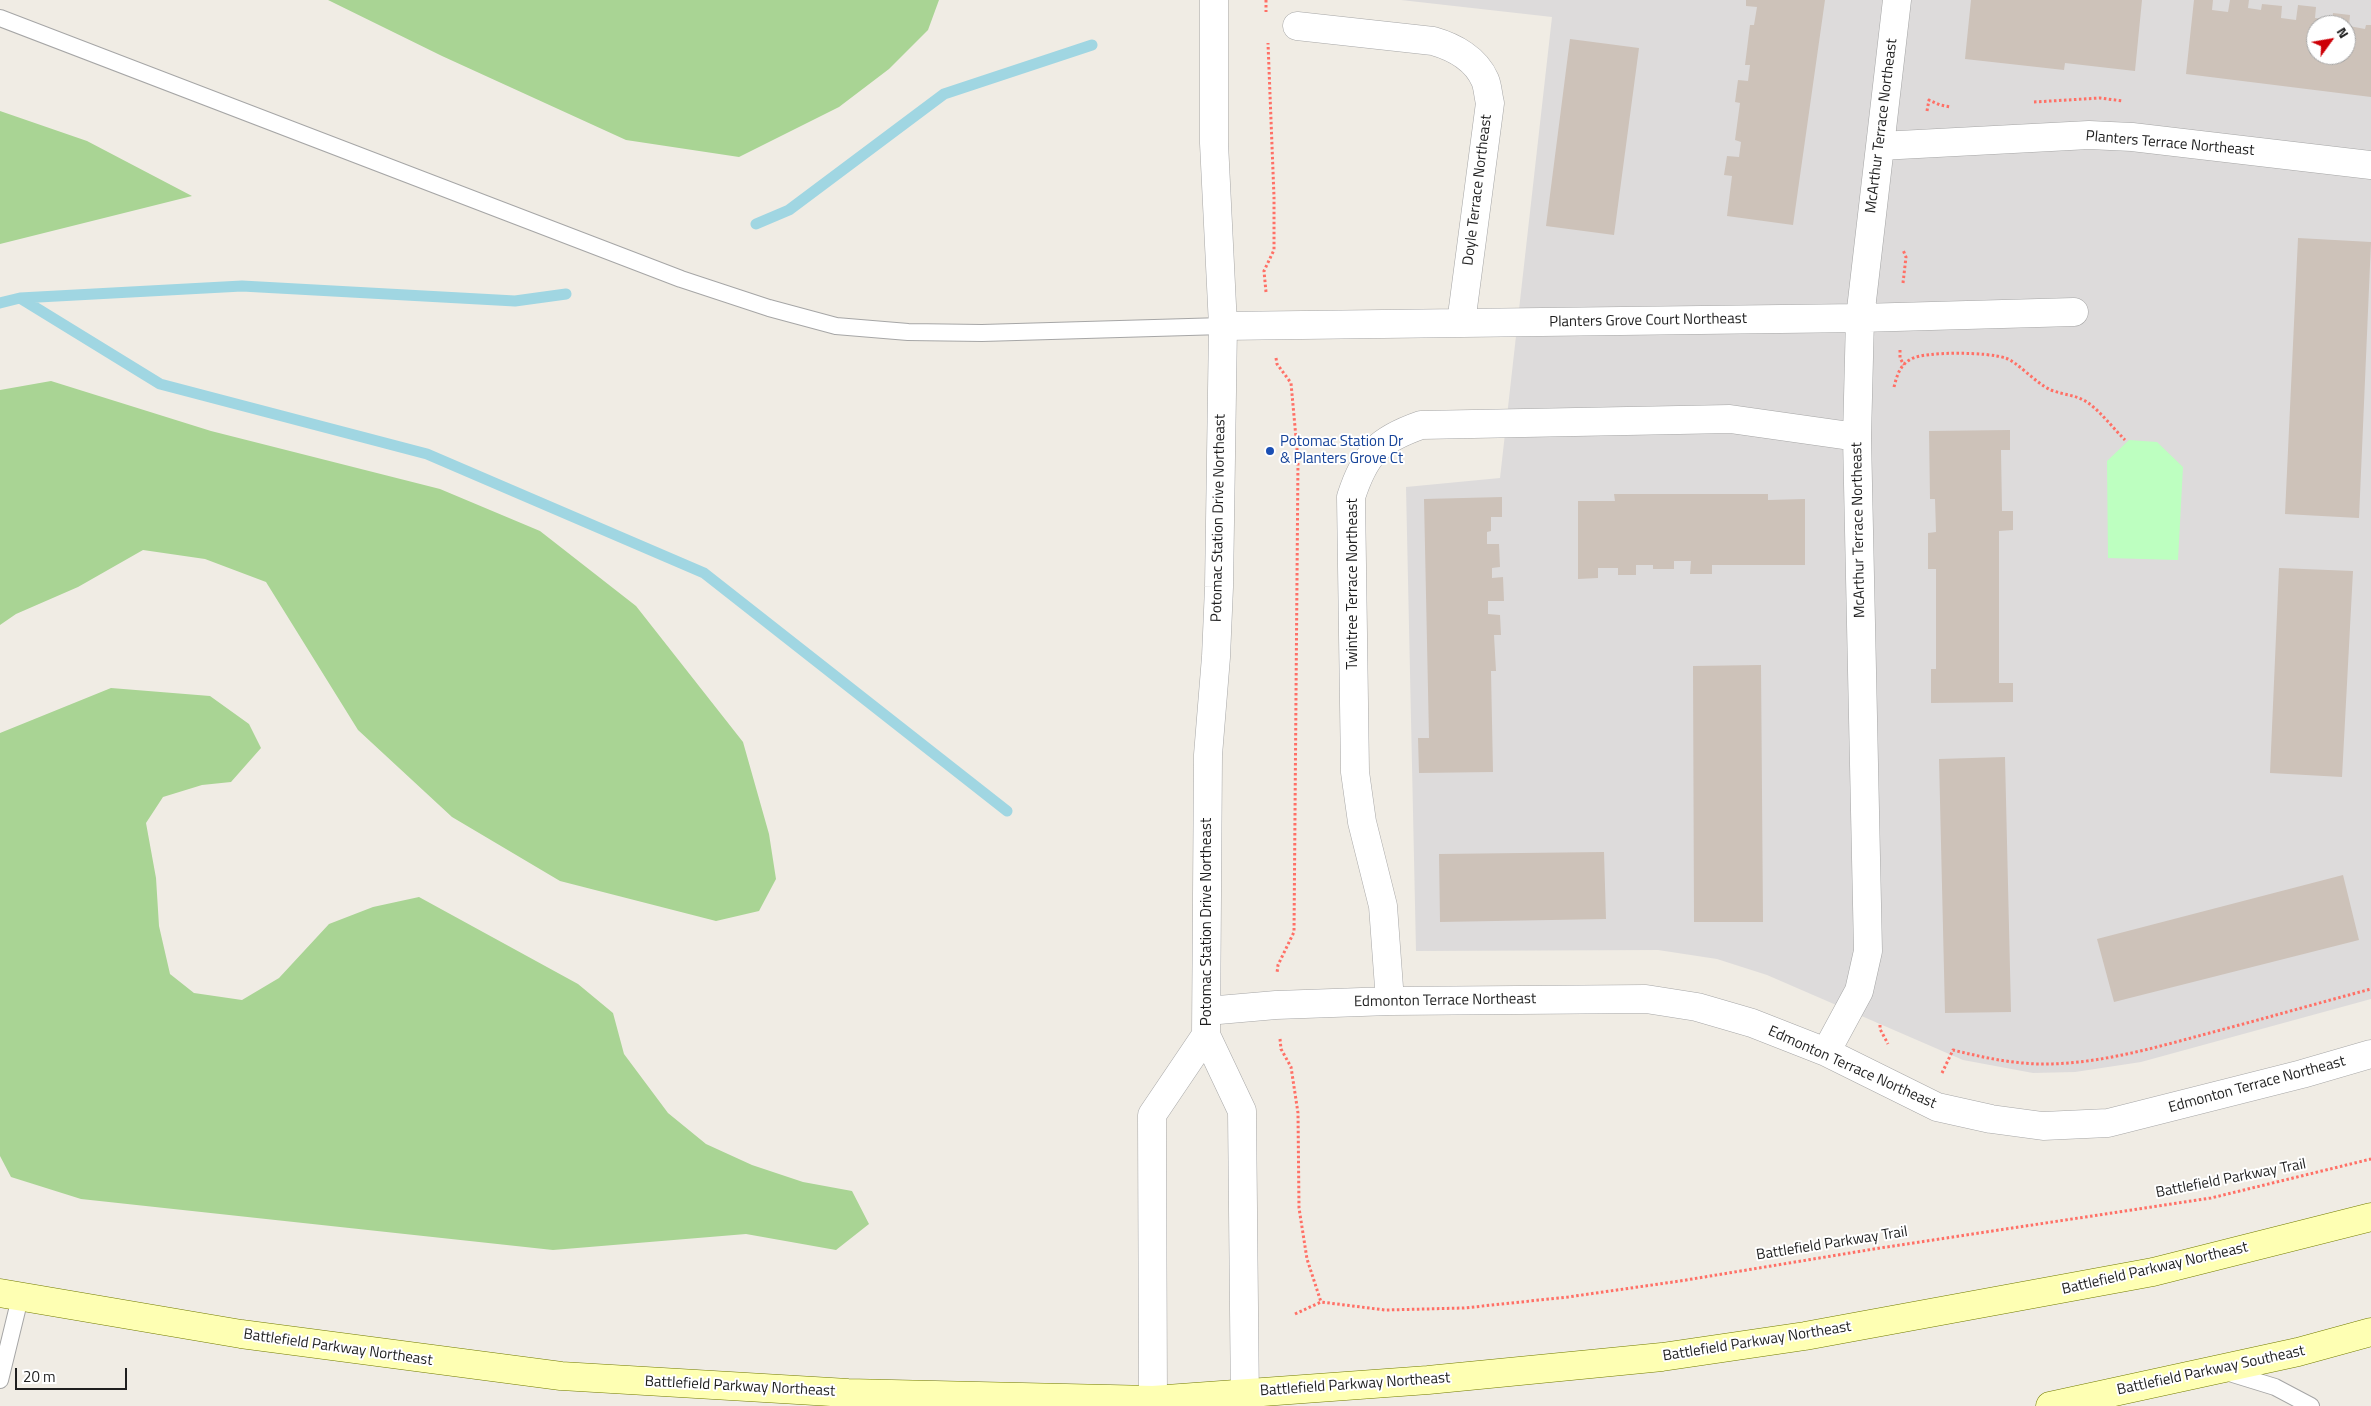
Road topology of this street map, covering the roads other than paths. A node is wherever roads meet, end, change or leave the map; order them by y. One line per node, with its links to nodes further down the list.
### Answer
1 (1214, 0): 10 (street, Potomac Station Drive Northeast)
2 (1897, 0): 5 (street, McArthur Terrace Northeast)
3 (0, 18): 10 (lane)
4 (1298, 26): 9 (street, Doyle Terrace Northeast)
5 (1880, 146): 6 (street, Planters Terrace Northeast); 8 (street, McArthur Terrace Northeast)
6 (2371, 165)
7 (2074, 312): 8 (street, Planters Grove Court Northeast)
8 (1860, 318): 9 (street, Planters Grove Court Northeast); 11 (street, McArthur Terrace Northeast)
9 (1461, 323): 10 (street, Planters Grove Court Northeast)
10 (1223, 326): 13 (street, Potomac Station Drive Northeast)
11 (1857, 437): 12 (street, Twintree Terrace Northeast); 14 (street, McArthur Terrace Northeast)
12 (1390, 1001): 13 (street, Edmonton Terrace Northeast); 14 (street, Edmonton Terrace Northeast)
13 (1206, 1023): 21 (street, Potomac Station Drive Northeast); 22 (street, Potomac Station Drive Northeast)
14 (1826, 1052): 15 (street, Edmonton Terrace Northeast)
15 (2371, 1054)
16 (2371, 1217): 21 (main road, Battlefield Parkway Northeast)
17 (10, 1296): 20 (lane); 22 (main road, Battlefield Parkway Northeast)
18 (2371, 1332): 19 (main road, Battlefield Parkway Southeast)
19 (2218, 1370): 23 (main road, Battlefield Parkway Southeast); 24 (lane)
20 (0, 1380)
21 (1245, 1400): 22 (main road, Battlefield Parkway Northeast)
22 (1153, 1403)
23 (2050, 1406)
24 (2311, 1406)

